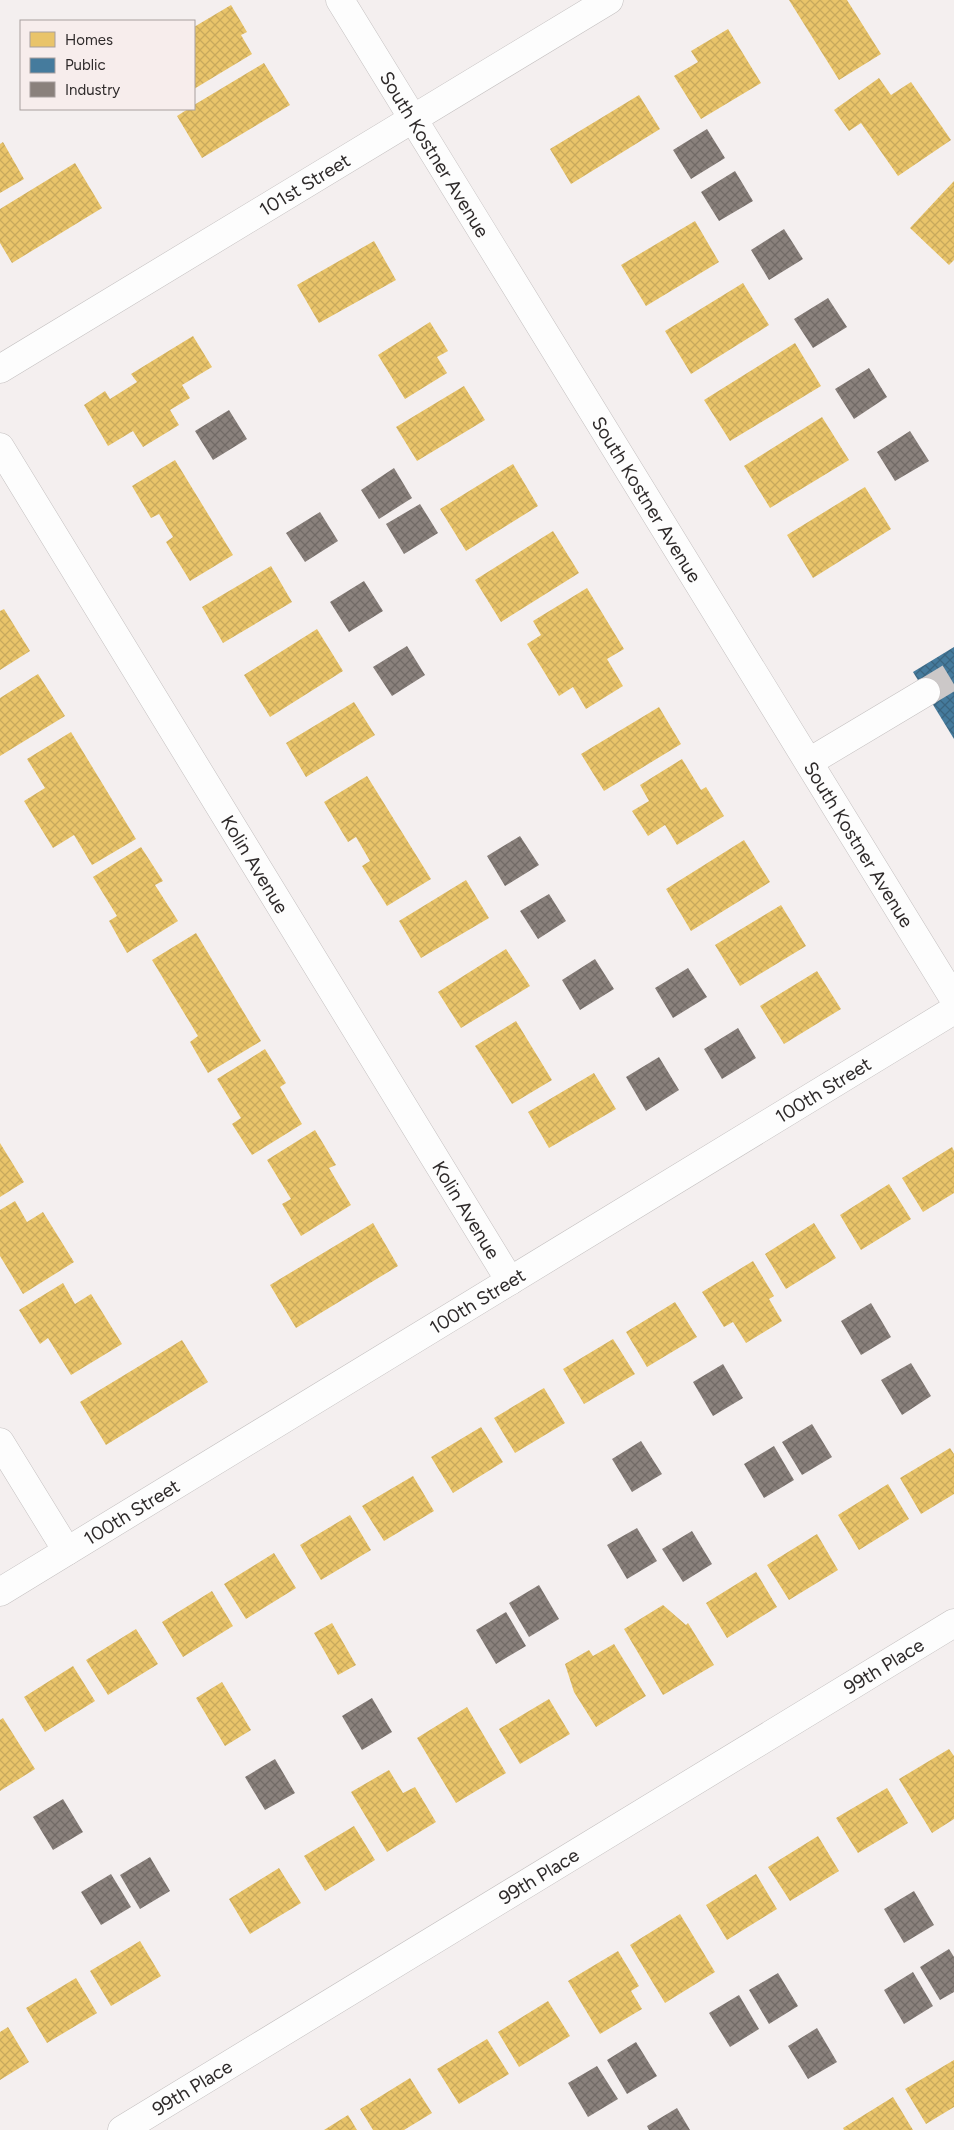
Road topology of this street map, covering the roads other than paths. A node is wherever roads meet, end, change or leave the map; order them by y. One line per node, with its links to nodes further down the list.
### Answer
1 (340, 0): 3 (street, South Kostner Avenue)
2 (609, 0): 3 (street, 101st Street)
3 (413, 118): 4 (street, 101st Street); 7 (street, South Kostner Avenue)
4 (0, 369)
5 (0, 447): 11 (street, Kolin Avenue)
6 (926, 692): 7 (street)
7 (808, 762): 8 (street, South Kostner Avenue)
8 (946, 969): 9 (street, South Kostner Avenue)
9 (954, 999)
10 (954, 1010): 11 (street, 100th Street)
11 (510, 1281): 13 (street, 100th Street)
12 (0, 1442): 13 (street)
13 (67, 1551): 14 (street, 100th Street)
14 (0, 1592)
15 (954, 1623): 16 (street, 99th Place)
16 (122, 2130)

